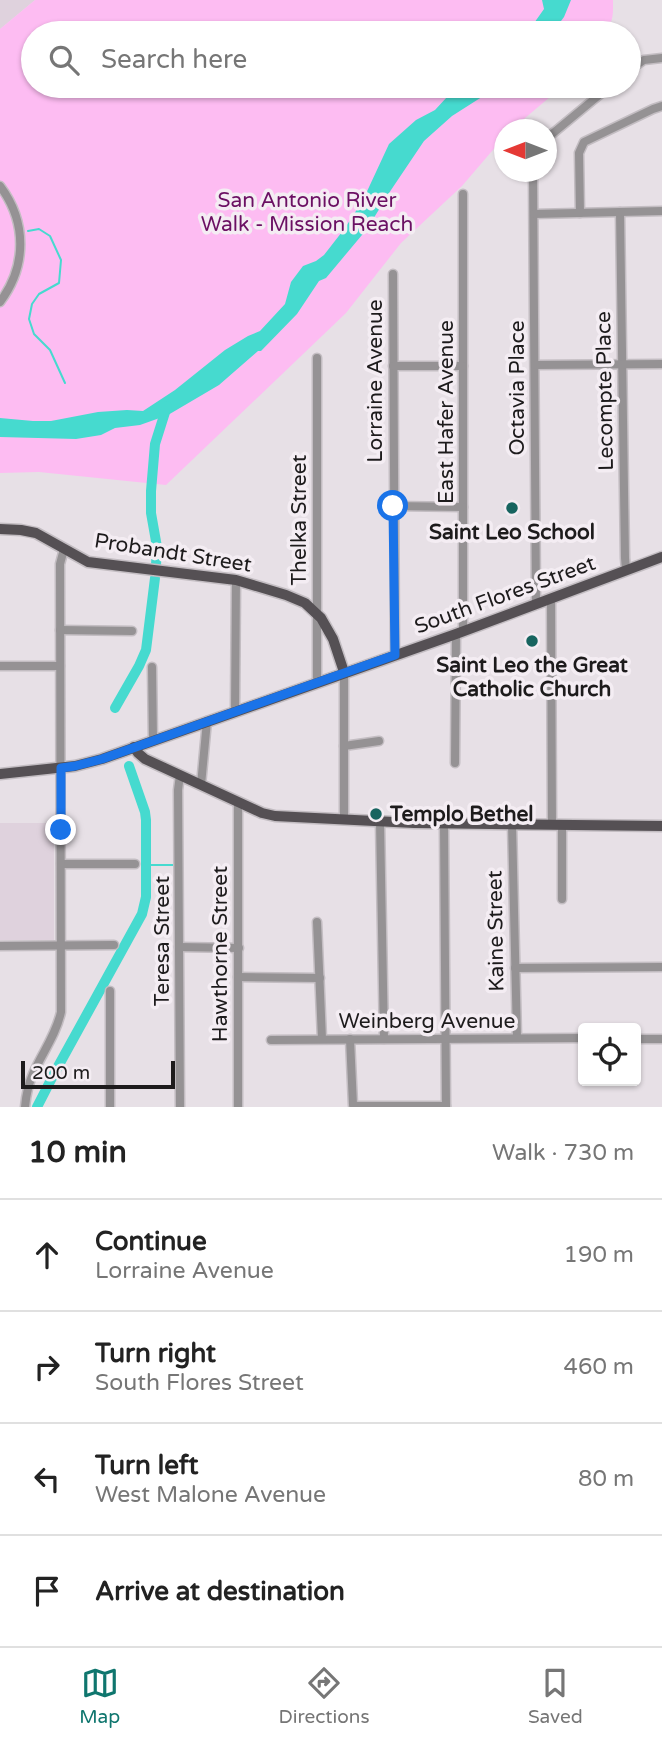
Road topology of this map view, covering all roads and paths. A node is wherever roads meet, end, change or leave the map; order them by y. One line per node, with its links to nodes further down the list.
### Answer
1 (662, 58): 2 (street)
2 (641, 62)
3 (596, 98): 5 (street)
4 (662, 106): 11 (street)
5 (557, 131)
6 (533, 182): 12 (street, Octavia Place)
7 (0, 186): 14 (street)
8 (463, 194): 20 (street, East Hafer Avenue)
9 (662, 211): 10 (street)
10 (620, 212): 11 (street); 16 (street, Lecompte Place)
11 (580, 213): 12 (street)
12 (534, 214): 18 (street, Octavia Place)
13 (393, 274): 19 (street, Lorraine Avenue)
14 (0, 302)
15 (317, 358): 30 (street, Thelka Street)
16 (622, 364): 17 (street); 18 (street); 26 (street, Lecompte Place)
17 (662, 364)
18 (535, 365): 29 (street, Octavia Place)
19 (393, 366): 20 (street); 21 (street, Lorraine Avenue)
20 (463, 366): 22 (street, East Hafer Avenue)
21 (393, 506): 22 (street); 34 (street, Lorraine Avenue)
22 (463, 507): 33 (street, East Hafer Avenue)
23 (0, 530): 24 (main road, Probandt Street)
24 (64, 549): 27 (main road, Probandt Street); 31 (street)
25 (662, 557): 26 (main road, South Flores Street)
26 (626, 570): 28 (main road, South Flores Street)
27 (236, 580): 30 (main road, Probandt Street); 40 (street)
28 (551, 599): 29 (main road, South Flores Street); 56 (street)
29 (536, 604): 33 (main road, South Flores Street)
30 (317, 614): 38 (main road, Probandt Street); 39 (street, Thelka Street)
31 (60, 630): 32 (street); 36 (street)
32 (132, 631)
33 (460, 632): 34 (main road, South Flores Street); 46 (street, East Hafer Avenue)
34 (395, 655): 38 (main road, South Flores Street)
35 (0, 666): 36 (street)
36 (60, 666): 47 (street)
37 (152, 667): 42 (street)
38 (344, 672): 39 (main road, South Flores Street); 44 (street)
39 (317, 682): 40 (main road, South Flores Street)
40 (235, 711): 41 (main road, South Flores Street)
41 (207, 721): 42 (main road, South Flores Street); 50 (street)
42 (153, 740): 45 (main road, South Flores Street)
43 (379, 741): 44 (street)
44 (344, 746): 52 (street)
45 (134, 747): 47 (main road, South Flores Street); 49 (main road)
46 (455, 763)
47 (61, 768): 48 (main road, South Flores Street); 58 (street)
48 (0, 774)
49 (180, 775): 50 (main road); 65 (street, Teresa Street)
50 (201, 785): 51 (main road)
51 (238, 802): 52 (main road); 66 (street, Hawthorne Street)
52 (344, 820): 53 (main road)
53 (380, 822): 54 (main road); 77 (street)
54 (444, 823): 55 (main road); 72 (street)
55 (512, 824): 56 (main road); 68 (street, Kaine Street)
56 (557, 825): 57 (main road); 60 (street)
57 (662, 826)
58 (61, 864): 59 (street); 64 (street)
59 (135, 864)
60 (562, 899)
61 (317, 922): 70 (street)
62 (114, 945): 64 (street)
63 (0, 946): 64 (street)
64 (61, 946): 83 (street)
65 (179, 947): 66 (street); 85 (street, Teresa Street)
66 (239, 947): 69 (street, Hawthorne Street)
67 (662, 967): 68 (street)
68 (514, 968): 73 (street, Kaine Street)
69 (238, 977): 70 (street); 86 (street, Hawthorne Street)
70 (320, 978): 75 (street)
71 (110, 991): 84 (street)
72 (445, 1038): 73 (street, Weinberg Avenue); 77 (street, Weinberg Avenue); 82 (street)
73 (516, 1038): 74 (street, Weinberg Avenue)
74 (578, 1038)
75 (322, 1039): 76 (street, Weinberg Avenue); 80 (street, Weinberg Avenue)
76 (351, 1039): 77 (street, Weinberg Avenue); 81 (street)
77 (384, 1039)
78 (641, 1039): 79 (street)
79 (662, 1039)
80 (271, 1040)
81 (355, 1105): 82 (street)
82 (446, 1106)
83 (25, 1107)
84 (110, 1107)
85 (180, 1107)
86 (238, 1107)

